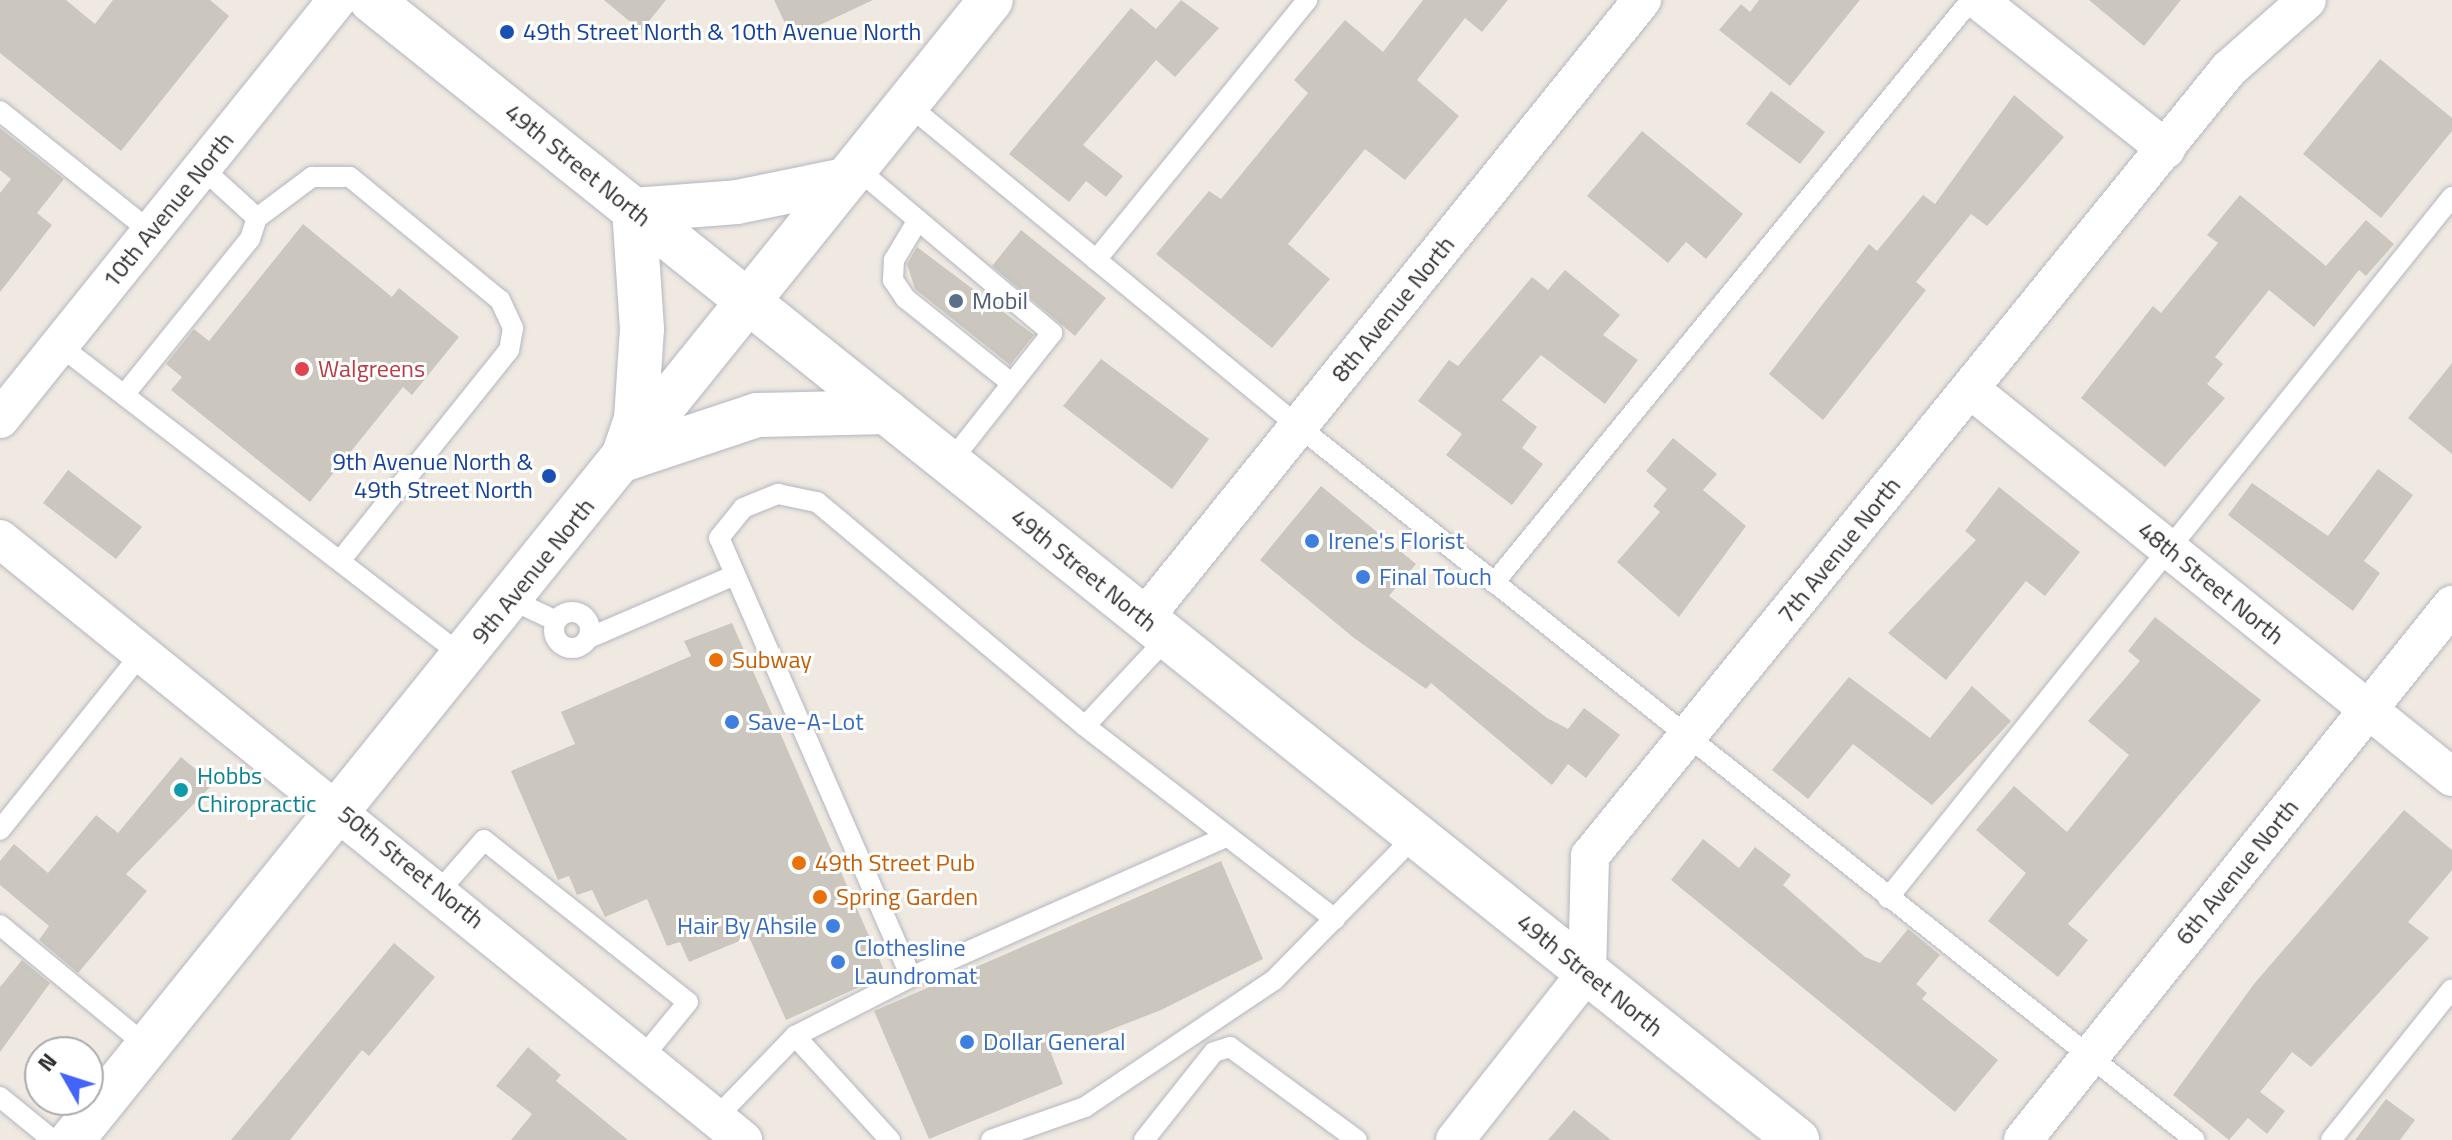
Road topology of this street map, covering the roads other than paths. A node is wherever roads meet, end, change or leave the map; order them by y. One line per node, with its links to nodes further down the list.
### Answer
1 (337, 0): 12 (street, 10th Avenue North)
2 (371, 0): 15 (main road, 49th Street North)
3 (991, 0): 9 (main road, 9th Avenue North)
4 (1307, 0): 19 (lane)
5 (1642, 0): 27 (street, 8th Avenue North)
6 (1971, 0): 34 (lane)
7 (1978, 0): 11 (street)
8 (2307, 0): 11 (street, 7th Avenue North)
9 (907, 104): 13 (main road, 9th Avenue North); 19 (lane)
10 (0, 111): 18 (lane)
11 (2166, 149): 23 (street, 7th Avenue North)
12 (202, 168): 16 (lane); 18 (street, 10th Avenue North)
13 (850, 174): 15 (main road); 17 (lane); 20 (main road, 9th Avenue North)
14 (2452, 197): 31 (lane)
15 (634, 210): 20 (main road, 49th Street North); 28 (main road)
16 (257, 218): 24 (lane); 32 (lane)
17 (918, 220): 22 (lane); 22 (lane)
18 (151, 232): 21 (street, 10th Avenue North)
19 (1096, 260): 27 (lane)
20 (748, 301): 25 (main road, 49th Street North); 28 (main road, 9th Avenue North)
21 (59, 345): 24 (lane); 26 (street, 10th Avenue North)
22 (1011, 383): 29 (lane)
23 (1970, 389): 31 (street, 48th Street North); 42 (street, 7th Avenue North)
24 (124, 395): 32 (lane)
25 (887, 412): 28 (main road); 29 (main road, 49th Street North)
26 (0, 419)
27 (1298, 426): 34 (lane); 37 (street, 8th Avenue North)
28 (622, 460): 35 (main road, 9th Avenue North)
29 (950, 462): 37 (main road, 49th Street North)
30 (0, 539): 38 (street, 50th Street North)
31 (2169, 549): 40 (street, 48th Street North); 49 (lane)
32 (340, 561): 39 (lane)
33 (735, 575): 35 (lane); 41 (lane); 53 (lane)
34 (1494, 583): 42 (lane)
35 (510, 599): 39 (main road, 9th Avenue North)
36 (2452, 605): 40 (street, 6th Avenue North)
37 (1156, 628): 41 (lane); 46 (main road, 49th Street North)
38 (142, 653): 44 (street, 50th Street North); 45 (lane)
39 (464, 657): 44 (main road, 9th Avenue North)
40 (2368, 710): 43 (street, 48th Street North); 57 (street, 6th Avenue North)
41 (1085, 726): 47 (lane)
42 (1686, 738): 49 (lane); 52 (street, 7th Avenue North)
43 (2452, 777)
44 (341, 812): 48 (street, 50th Street North); 56 (main road, 9th Avenue North)
45 (0, 830)
46 (1416, 835): 50 (lane); 52 (main road, 49th Street North)
47 (1227, 836): 50 (lane); 53 (lane)
48 (441, 889): 58 (street, 50th Street North); 58 (lane)
49 (1888, 898): 57 (lane)
50 (1335, 919): 65 (lane)
51 (0, 925): 56 (lane)
52 (1587, 972): 67 (street); 68 (main road, 49th Street North)
53 (911, 977): 55 (lane)
54 (2452, 989): 71 (lane)
55 (795, 1036): 60 (lane); 64 (lane)
56 (148, 1047): 63 (main road, 9th Avenue North)
57 (2090, 1057): 69 (street, 6th Avenue North); 70 (lane)
58 (642, 1058): 60 (street, 50th Street North)
59 (0, 1097): 62 (lane)
60 (729, 1132)
61 (1154, 1136): 66 (lane)
62 (53, 1140)
63 (72, 1140)
64 (890, 1140)
65 (991, 1140)
66 (1357, 1140)
67 (1455, 1140)
68 (1797, 1140)
69 (2023, 1140)
70 (2195, 1140)
71 (2331, 1140)

